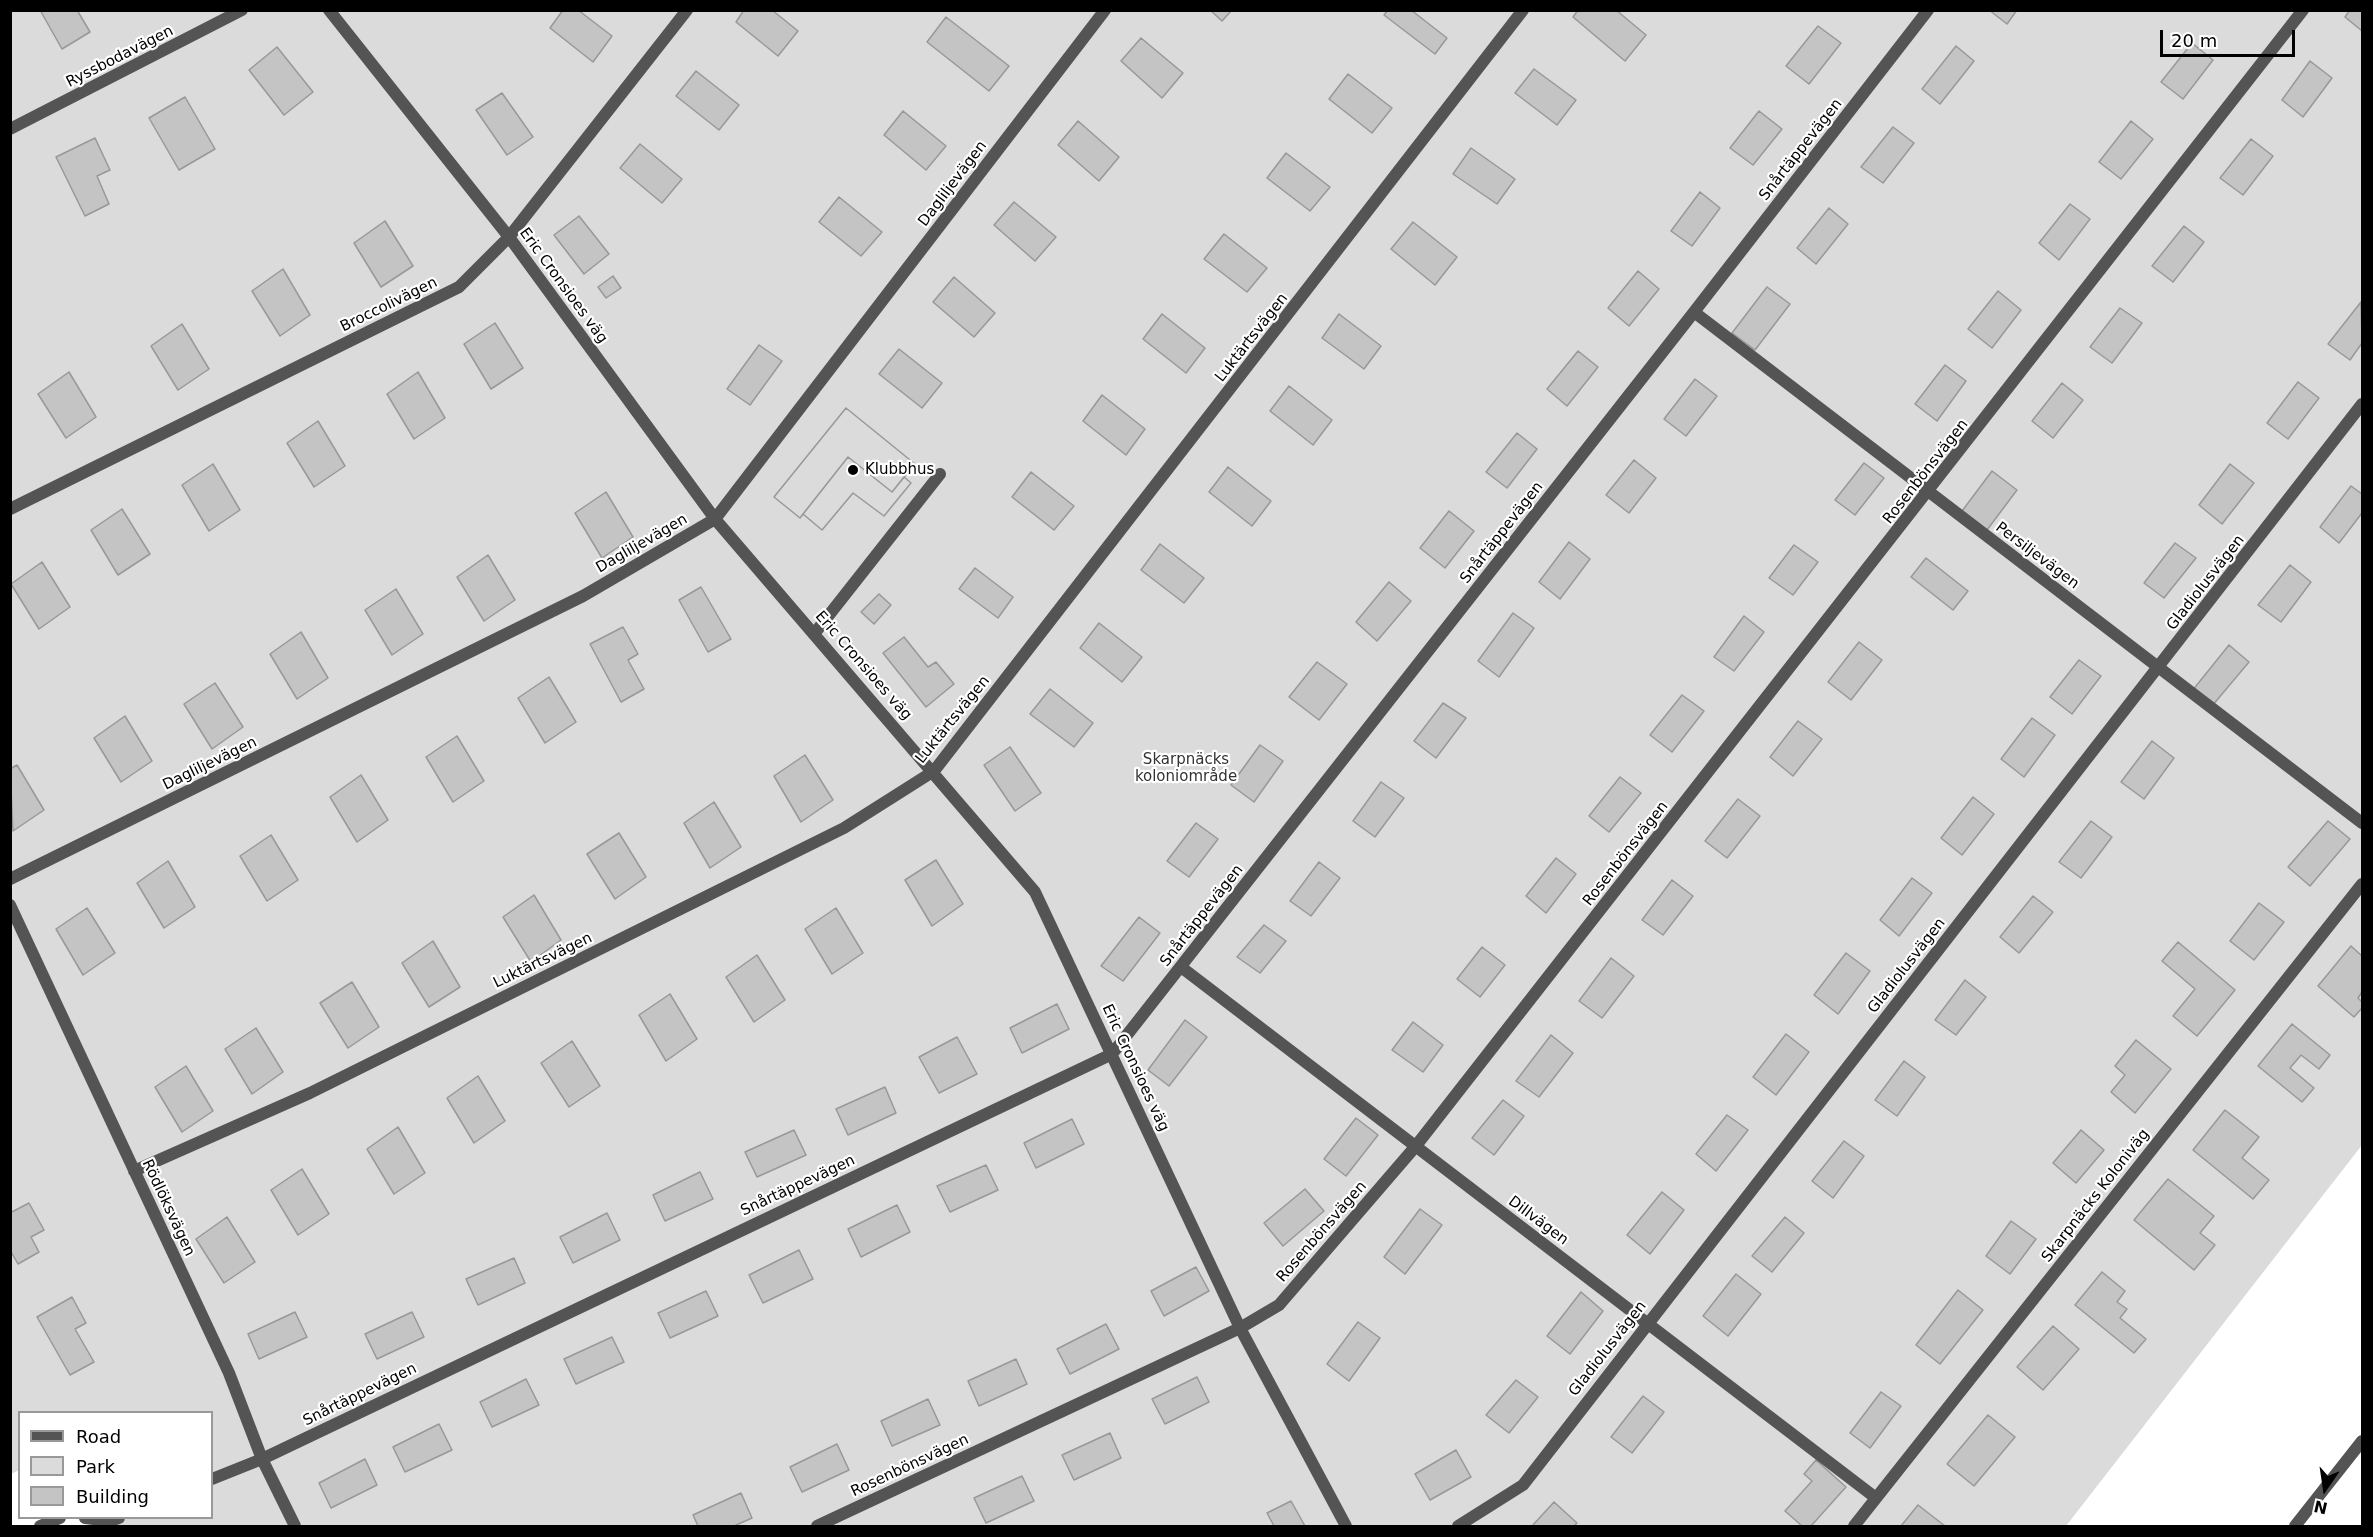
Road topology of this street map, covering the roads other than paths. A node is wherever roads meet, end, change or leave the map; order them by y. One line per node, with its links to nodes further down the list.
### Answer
1 (242, 10): 8 (street, Ryssbodavägen)
2 (329, 10): 9 (street, Eric Cronsioes väg)
3 (687, 10): 9 (street, Broccolivägen)
4 (1105, 10): 15 (street, Dagliljevägen)
5 (1522, 10): 18 (street, Luktärtsvägen)
6 (1928, 10): 10 (street, Snårtäppevägen)
7 (2303, 10): 13 (street, Rosenbönsvägen)
8 (10, 129)
9 (508, 237): 14 (street, Broccolivägen); 15 (street, Eric Cronsioes väg)
10 (1694, 312): 13 (street, Persiljevägen); 23 (street, Snårtäppevägen)
11 (2362, 404): 17 (street, Gladiolusvägen)
12 (940, 474): 16 (street)
13 (1929, 492): 17 (street, Persiljevägen); 25 (street, Rosenbönsvägen)
14 (10, 509)
15 (715, 519): 16 (street, Eric Cronsioes väg); 20 (street, Dagliljevägen)
16 (814, 634): 18 (street, Eric Cronsioes väg)
17 (2159, 668): 19 (street, Persiljevägen); 27 (street, Gladiolusvägen)
18 (934, 771): 24 (street, Eric Cronsioes väg); 26 (street, Luktärtsvägen)
19 (2362, 823)
20 (10, 879)
21 (2362, 884): 32 (street, Skarpnäcks Koloniväg)
22 (10, 905): 26 (street, Rödlöksvägen)
23 (1181, 967): 24 (street, Snårtäppevägen); 25 (street, Dillvägen)
24 (1112, 1054): 28 (street, Eric Cronsioes väg); 30 (street, Snårtäppevägen)
25 (1415, 1147): 27 (street, Dillvägen); 28 (street, Rosenbönsvägen)
26 (134, 1171): 30 (street, Rödlöksvägen)
27 (1647, 1323): 32 (street, Dillvägen); 40 (street, Gladiolusvägen)
28 (1240, 1328): 38 (street, Rosenbönsvägen); 39 (street, Eric Cronsioes väg)
29 (2362, 1441): 42 (street)
30 (262, 1459): 31 (street, Snårtäppevägen); 37 (street, Rödlöksvägen)
31 (213, 1479)
32 (1876, 1498): 41 (street, Skarpnäcks Koloniväg)
33 (58, 1519): 36 (street)
34 (94, 1519): 35 (street)
35 (116, 1519)
36 (40, 1527)
37 (295, 1527)
38 (817, 1527)
39 (1346, 1527)
40 (1458, 1527)
41 (1854, 1527)
42 (2295, 1527)

